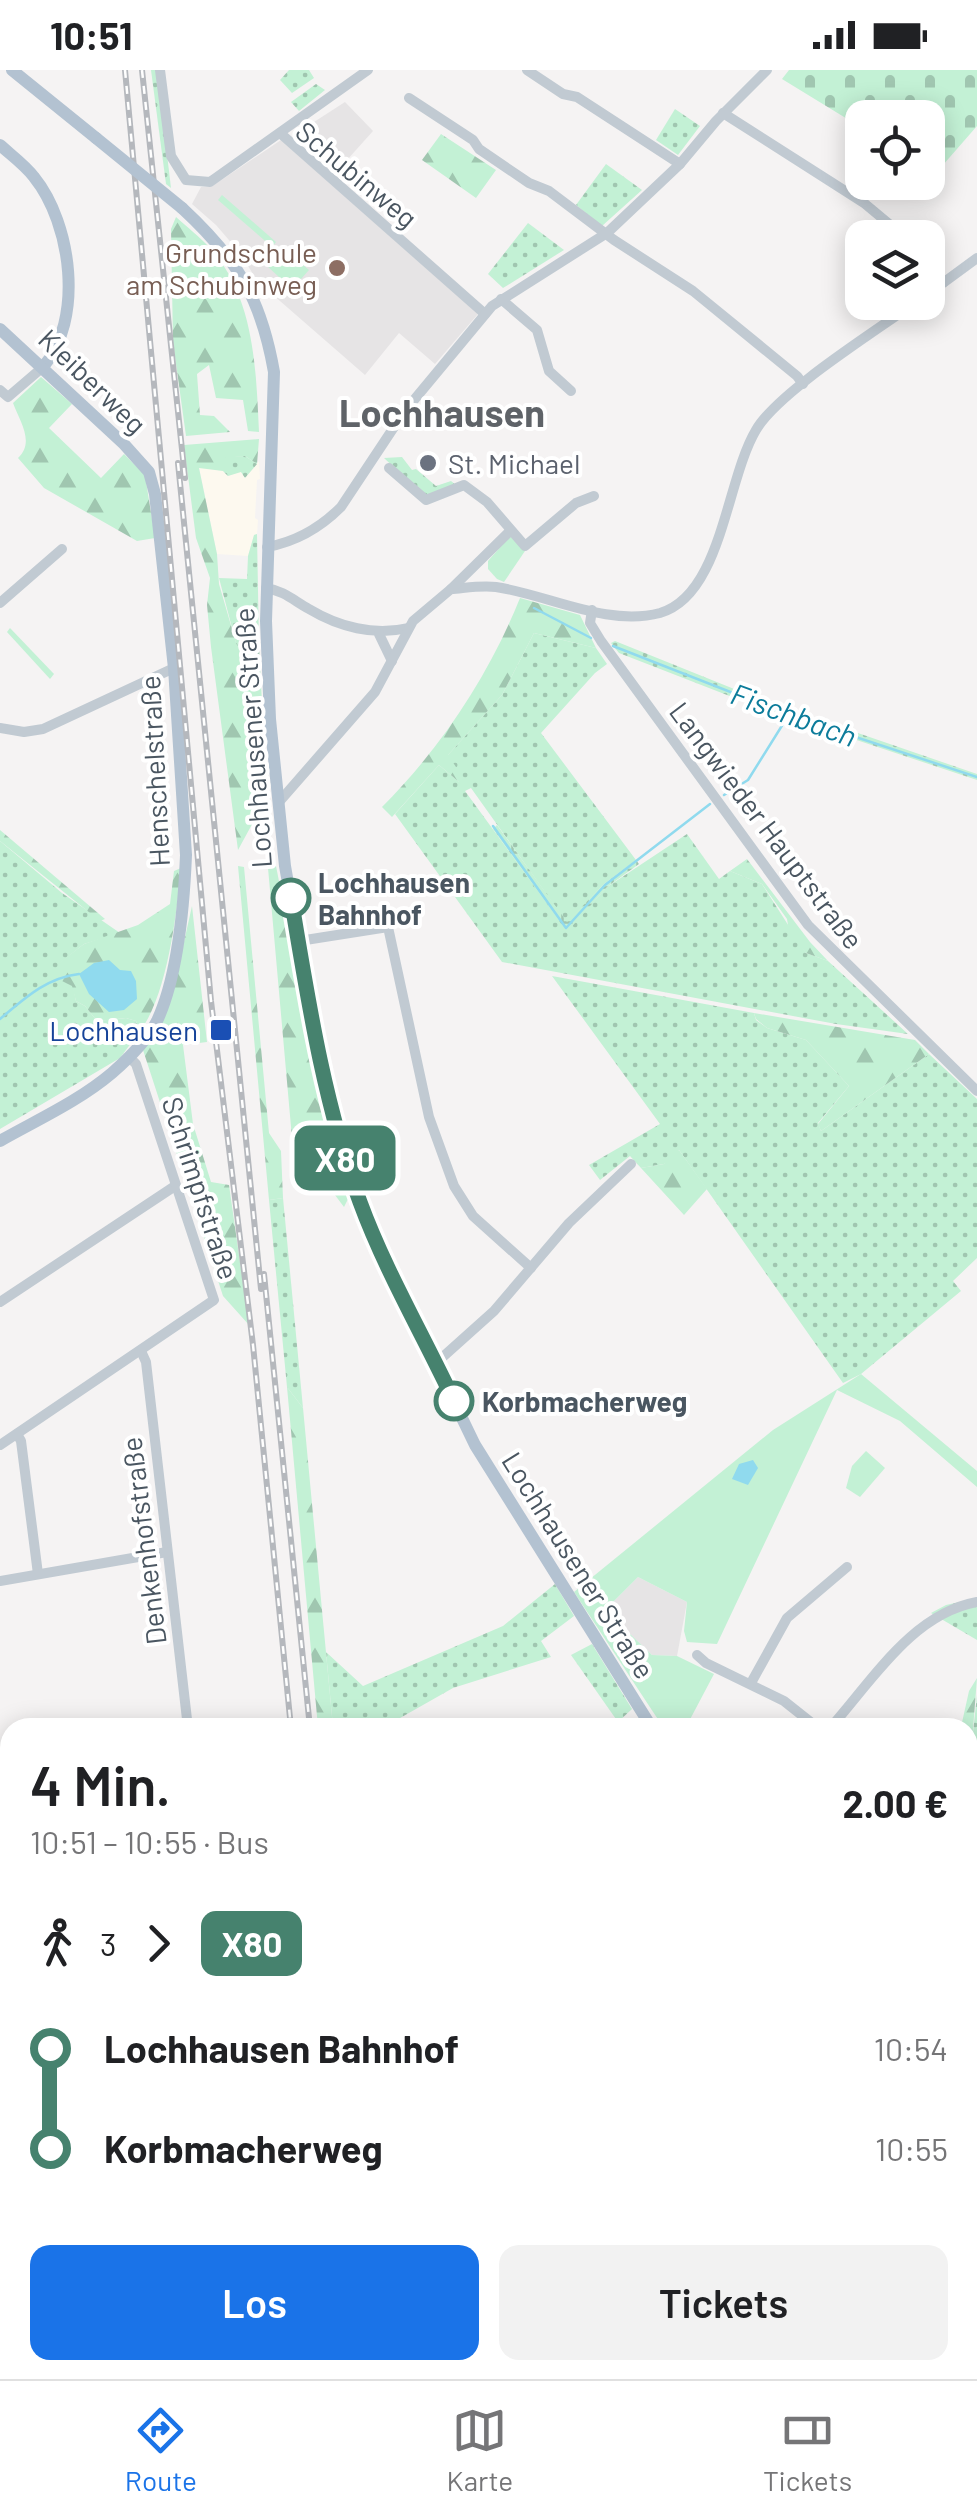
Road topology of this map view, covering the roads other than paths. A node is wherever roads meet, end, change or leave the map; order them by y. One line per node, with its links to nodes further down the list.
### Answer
1 (12, 70): 28 (main road, Lochhausener Straße, bridge)
2 (160, 70): 9 (street, Schubinweg)
3 (368, 70): 9 (street)
4 (527, 70): 11 (street)
5 (749, 70): 6 (street)
6 (763, 74): 8 (street)
7 (409, 98): 13 (street)
8 (723, 113): 11 (street); 12 (street)
9 (280, 133): 17 (street, Schubinweg)
10 (0, 145): 20 (main road)
11 (680, 164): 13 (street)
12 (884, 220)
13 (606, 233): 16 (street); 21 (street)
14 (977, 258): 15 (street)
15 (945, 281)
16 (501, 299): 17 (street); 23 (street)
17 (485, 314): 28 (street)
18 (891, 320): 21 (street)
19 (0, 329): 20 (main road, Kleiberweg)
20 (43, 367): 22 (street); 25 (main road, Kleiberweg)
21 (803, 384): 35 (street)
22 (0, 390)
23 (572, 391)
24 (389, 468): 27 (street)
25 (149, 472): 39 (main road, Henschelstraße)
26 (594, 496): 27 (street)
27 (510, 531): 30 (street)
28 (267, 547): 32 (main road, Lochhausener Straße)
29 (62, 548): 34 (street)
30 (484, 558): 31 (street); 33 (street)
31 (491, 586): 33 (street); 35 (street)
32 (266, 588): 37 (street); 41 (main road, Lochhausener Straße)
33 (451, 590): 36 (street)
34 (0, 602)
35 (592, 610): 48 (street, Langwieder Hauptstraße)
36 (408, 628): 37 (street); 38 (street)
37 (379, 634): 38 (street)
38 (392, 661): 42 (street)
39 (174, 668): 40 (street); 47 (main road, Henschelstraße)
40 (0, 728)
41 (275, 768): 42 (street); 43 (main road, Lochhausener Straße)
42 (300, 778): 43 (street)
43 (278, 802): 46 (main road, Lochhausener Straße)
44 (400, 914): 45 (street)
45 (388, 927): 46 (street); 52 (street)
46 (299, 941): 55 (main road, Lochhausener Straße)
47 (129, 1057): 49 (main road, Henschelstraße); 51 (street, Schrimpfstraße)
48 (977, 1091)
49 (0, 1141)
50 (631, 1164): 52 (street)
51 (175, 1186): 53 (street); 54 (street, Schrimpfstraße)
52 (531, 1268): 55 (street)
53 (0, 1302)
54 (141, 1351): 56 (street); 58 (street, Denkenhofstraße)
55 (436, 1364): 66 (main road, Lochhausener Straße)
56 (18, 1434): 57 (street); 60 (street)
57 (0, 1445)
58 (166, 1552): 60 (street); 65 (street, Denkenhofstraße)
59 (847, 1567): 64 (street)
60 (38, 1574): 61 (street)
61 (0, 1581)
62 (977, 1602): 68 (street)
63 (698, 1655): 64 (street)
64 (751, 1683): 67 (street)
65 (187, 1718)
66 (646, 1718)
67 (805, 1718)
68 (839, 1718)

